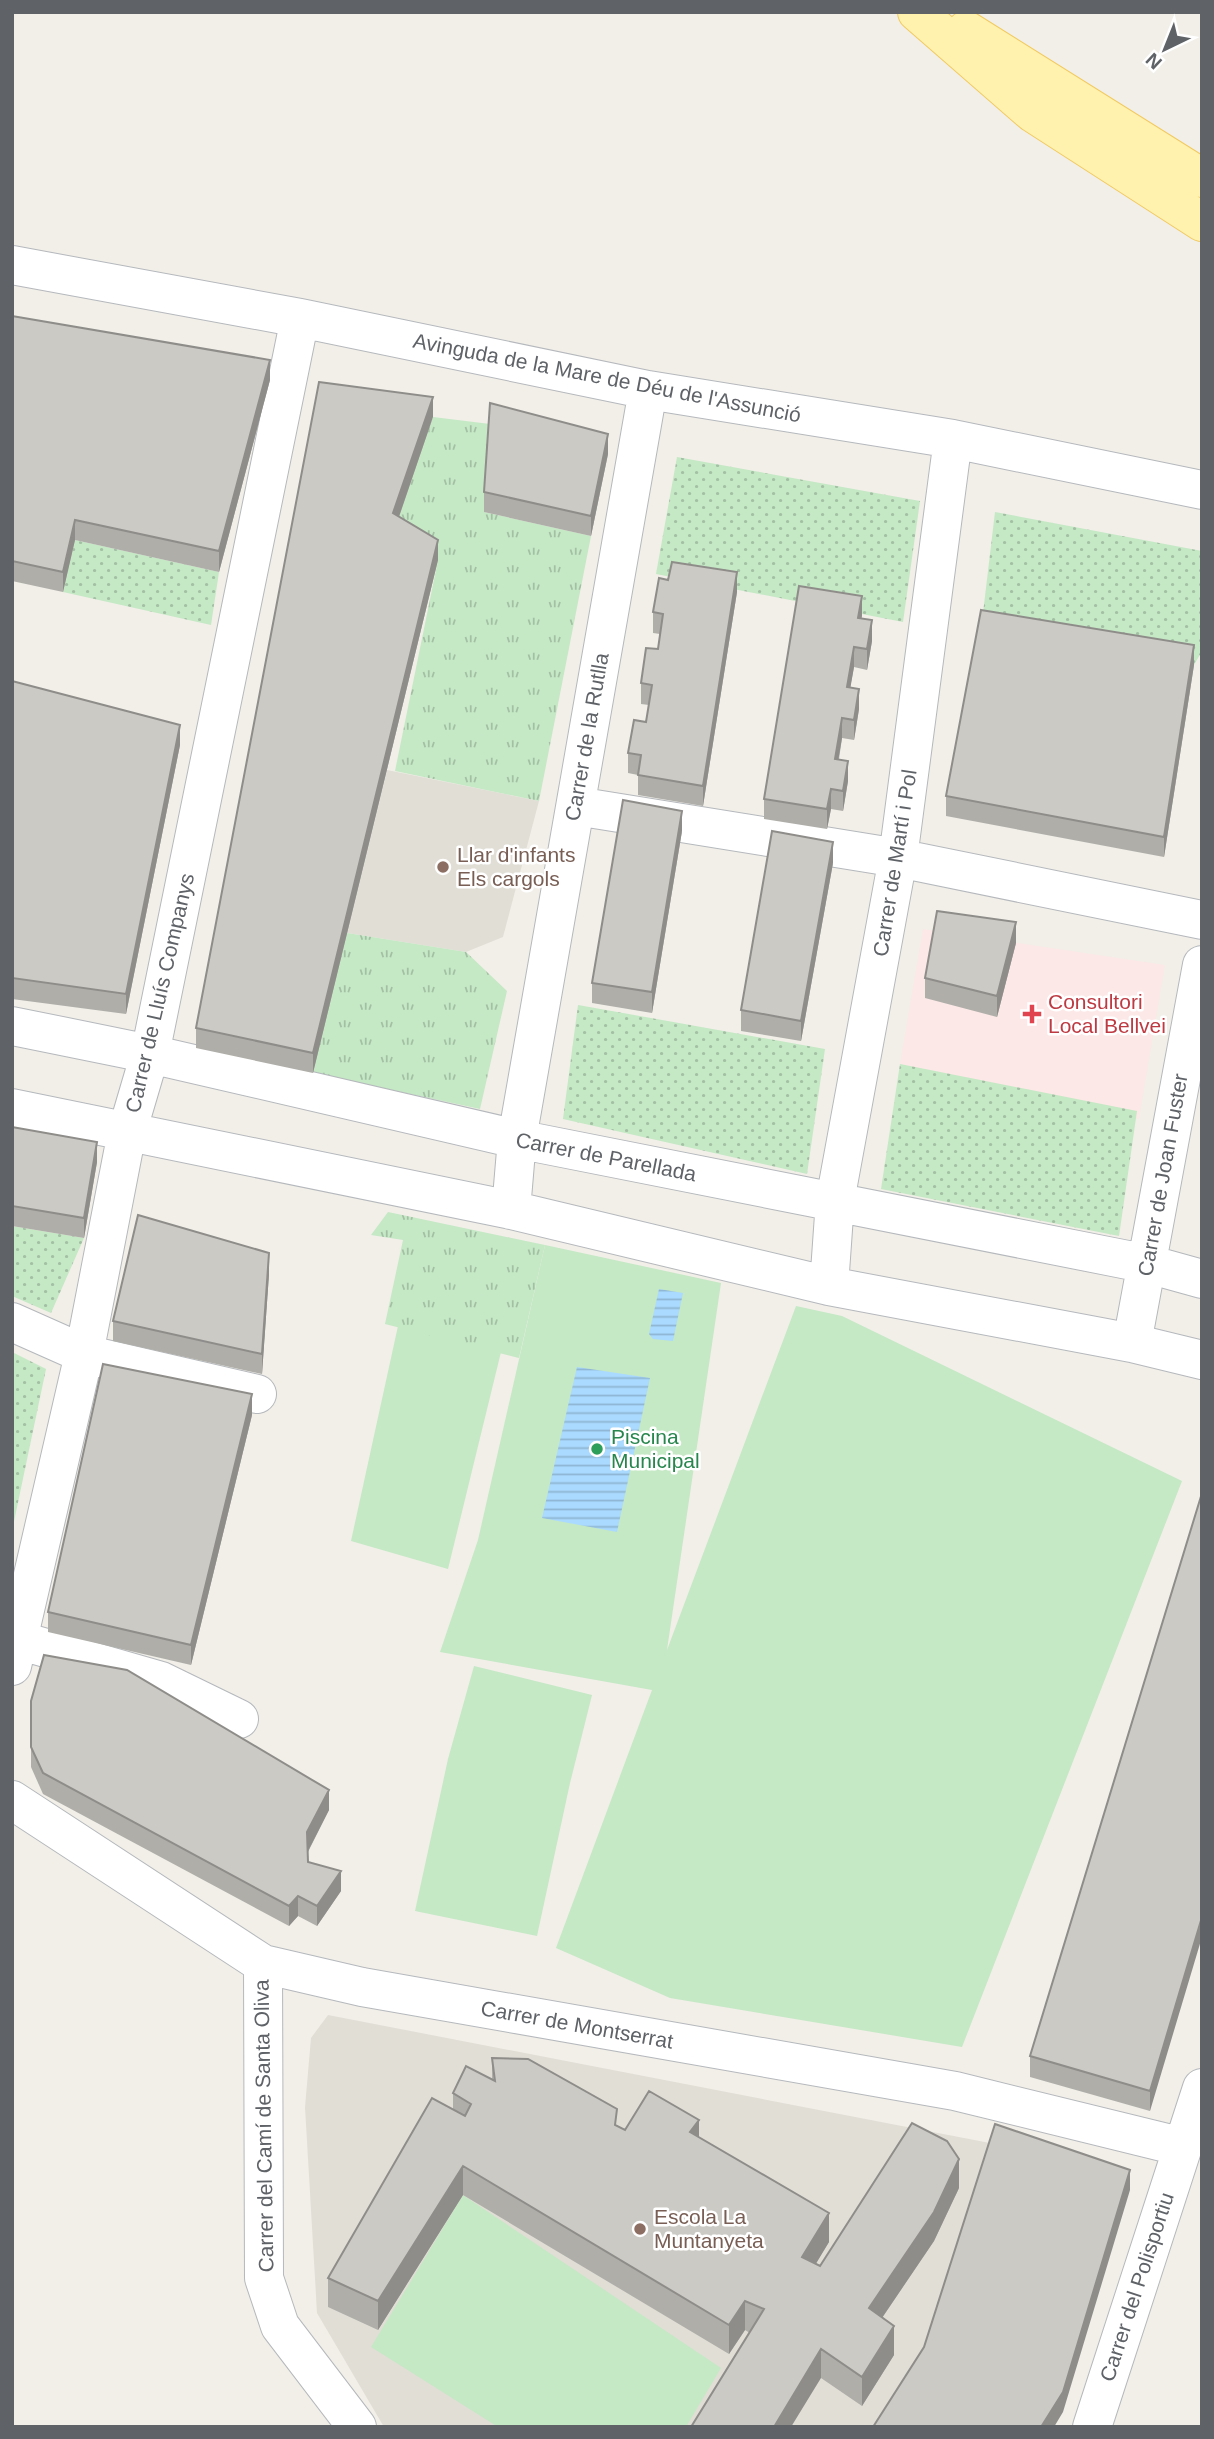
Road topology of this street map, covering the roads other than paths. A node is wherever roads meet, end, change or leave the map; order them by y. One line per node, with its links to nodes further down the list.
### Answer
1 (917, 12): 4 (main road)
2 (937, 12): 3 (main road)
3 (1202, 177)
4 (1202, 222)
5 (12, 265): 6 (street, Avinguda de la Mare de Déu de l'Assunció)
6 (300, 318): 7 (street, Avinguda de la Mare de Déu de l'Assunció); 15 (street, Carrer de Lluís Companys)
7 (648, 390): 8 (street, Avinguda de la Mare de Déu de l'Assunció); 10 (street, Carrer de la Rutlla)
8 (953, 439): 9 (street, Avinguda de la Mare de Déu de l'Assunció); 11 (street, Carrer de Martí i Pol)
9 (1202, 490)
10 (576, 806): 11 (street); 18 (street, Carrer de la Rutlla)
11 (898, 858): 12 (street); 19 (street, Carrer de Martí i Pol)
12 (1202, 920)
13 (1202, 965): 21 (street, Carrer de Joan Fuster)
14 (12, 1026): 15 (street, Carrer de Parellada)
15 (150, 1054): 17 (street, Carrer de Lluís Companys); 18 (street, Carrer de Parellada)
16 (12, 1108): 17 (street)
17 (127, 1132): 20 (street); 26 (street, Carrer de Lluís Companys)
18 (517, 1139): 19 (street, Carrer de Parellada); 20 (street, Carrer de la Rutlla)
19 (835, 1202): 21 (street, Carrer de Parellada); 23 (street, Carrer de Martí i Pol)
20 (511, 1210): 23 (street)
21 (1148, 1264): 22 (street, Carrer de Parellada); 25 (street, Carrer de Joan Fuster)
22 (1202, 1279)
23 (829, 1286): 25 (street)
24 (12, 1322): 26 (street)
25 (1132, 1343): 27 (street)
26 (84, 1354): 28 (street); 29 (street, Carrer de Lluís Companys)
27 (1202, 1360)
28 (257, 1394)
29 (15, 1653): 30 (street)
30 (240, 1719)
31 (12, 1800): 32 (street, Carrer de Montserrat)
32 (262, 1964): 34 (street, Carrer de Montserrat); 35 (street, Carrer del Camí de Santa Oliva)
33 (1202, 2088): 34 (street, Carrer del Polisportiu)
34 (1183, 2147): 36 (street, Carrer del Polisportiu)
35 (357, 2427)
36 (1092, 2427)

